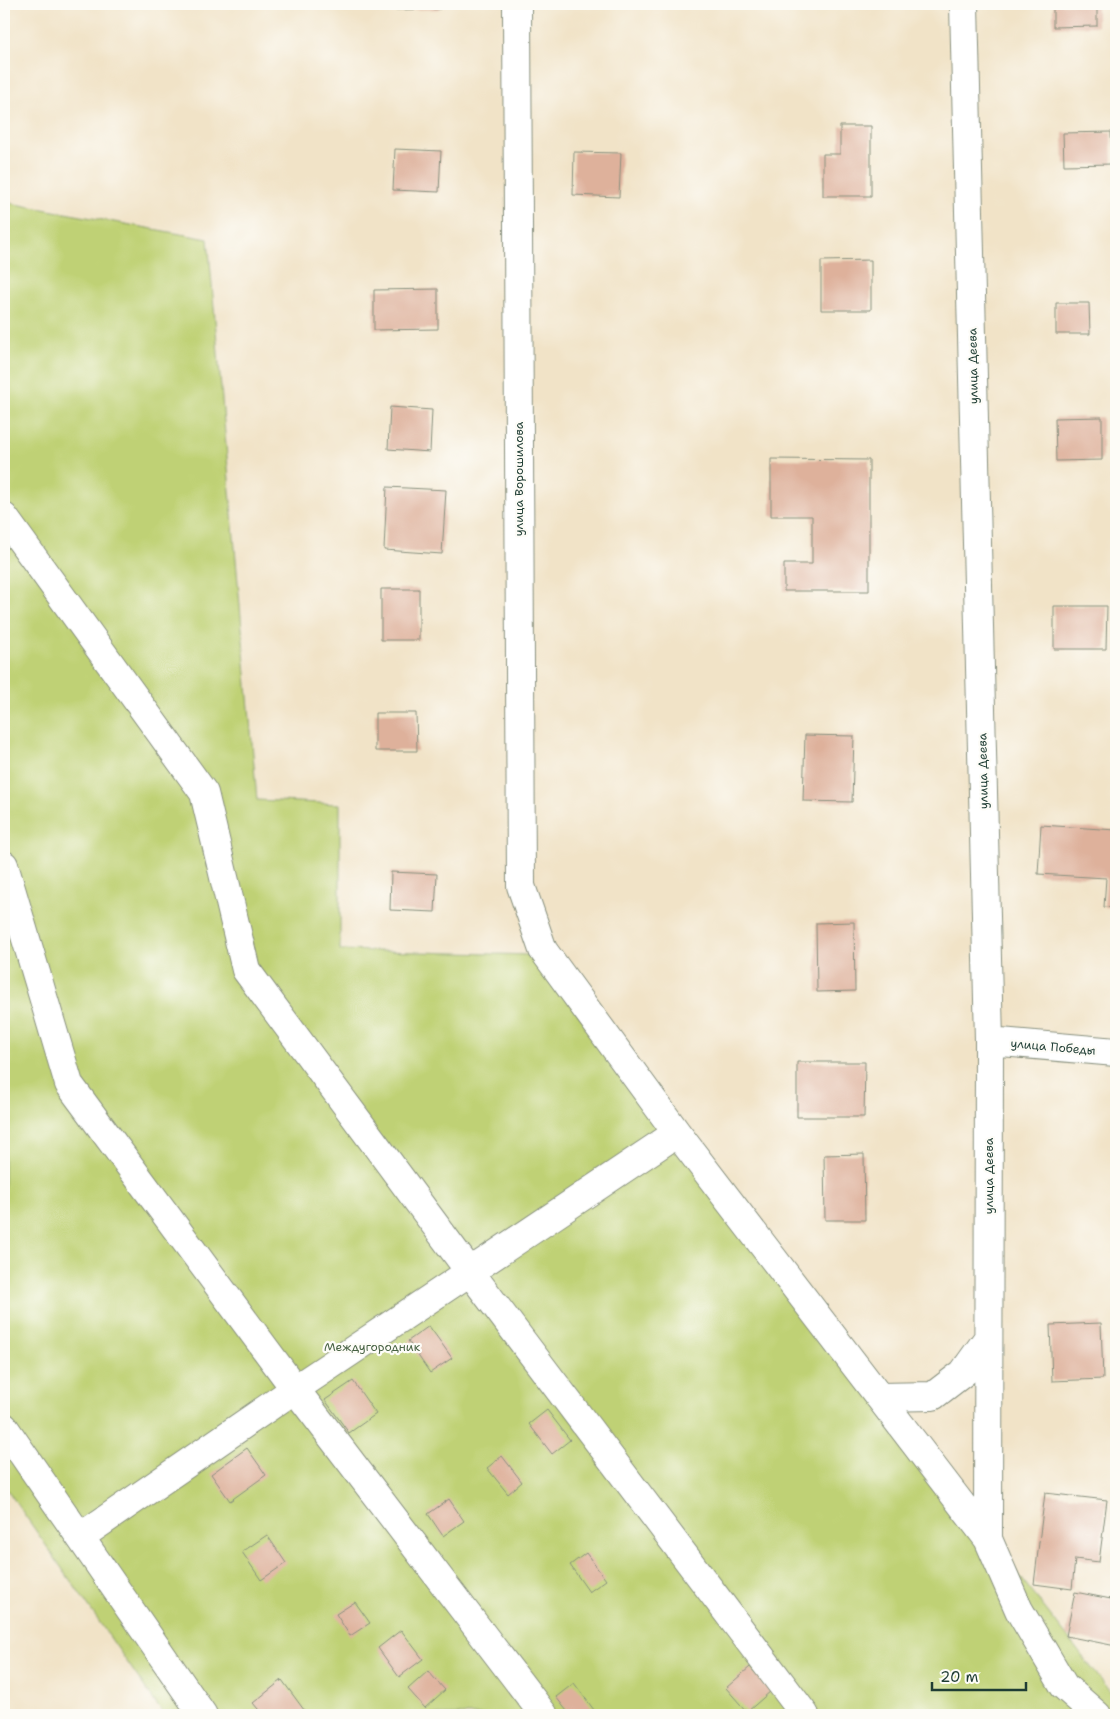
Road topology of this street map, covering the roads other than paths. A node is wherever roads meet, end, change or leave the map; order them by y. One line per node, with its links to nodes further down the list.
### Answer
1 (517, 4): 7 (street, улица Ворошилова)
2 (964, 4): 5 (street, улица Деева)
3 (4, 517): 8 (street)
4 (4, 865): 10 (street)
5 (989, 1041): 6 (street, улица Победы); 9 (street, улица Деева)
6 (1116, 1052)
7 (677, 1133): 8 (street); 11 (street, улица Ворошилова)
8 (470, 1272): 10 (street); 17 (street)
9 (988, 1338): 11 (street); 14 (street, улица Деева)
10 (295, 1389): 13 (street); 16 (street)
11 (879, 1397): 14 (street, улица Ворошилова)
12 (4, 1427): 13 (street)
13 (80, 1537): 15 (street)
14 (988, 1539): 18 (street)
15 (203, 1715)
16 (544, 1715)
17 (805, 1715)
18 (1097, 1715)

